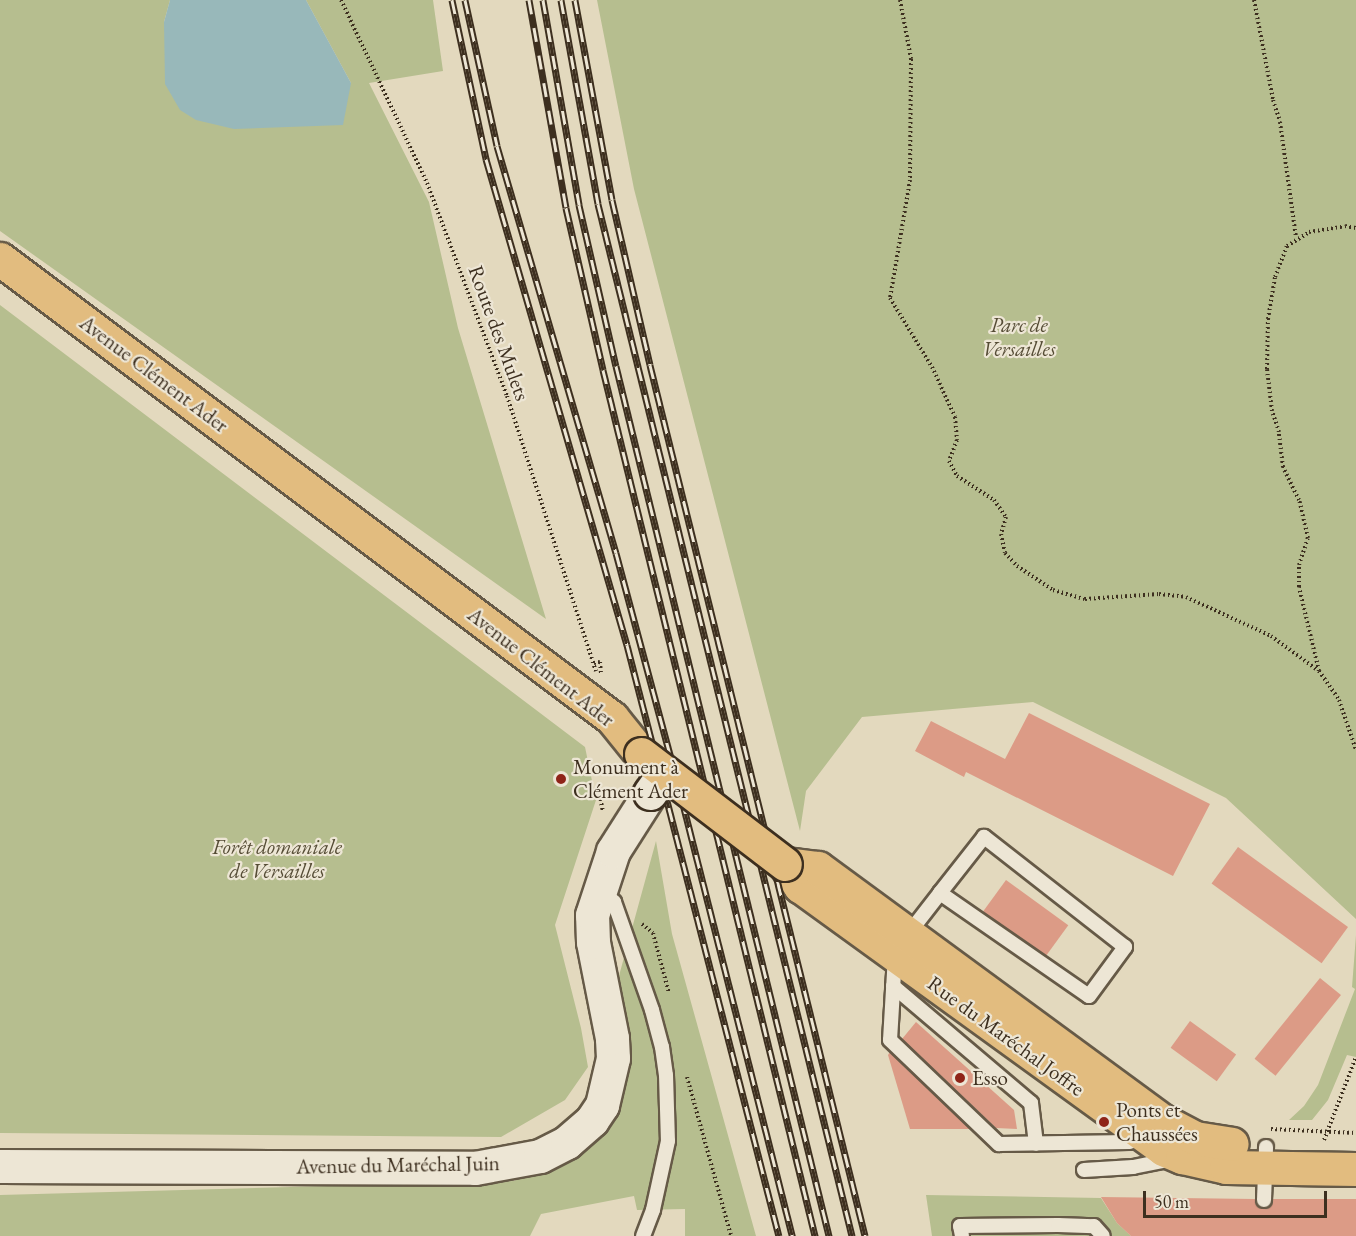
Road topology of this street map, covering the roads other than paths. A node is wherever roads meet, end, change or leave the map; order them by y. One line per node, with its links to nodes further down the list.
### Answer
1 (0, 259): 3 (main road, Avenue Clément Ader)
2 (0, 284): 3 (main road, Avenue Clément Ader)
3 (652, 774): 4 (street, Avenue du Maréchal Juin); 6 (main road, Rue du Maréchal Joffre, bridge)
4 (599, 890): 11 (street, Avenue du Maréchal Juin); 16 (lane)
5 (940, 893): 5 (lane); 6 (lane)
6 (896, 957): 7 (main road, Rue du Maréchal Joffre); 8 (lane); 8 (lane); 9 (main road, Rue du Maréchal Joffre)
7 (1145, 1137): 8 (lane); 9 (main road, Rue du Maréchal Joffre)
8 (1036, 1144)
9 (1189, 1148): 13 (lane); 14 (main road, Rue du Maréchal Joffre)
10 (1356, 1154): 14 (main road, Rue du Maréchal Joffre)
11 (0, 1166)
12 (1356, 1169): 14 (main road, Rue du Maréchal Joffre)
13 (1084, 1170)
14 (1265, 1172)
15 (1058, 1230): 17 (lane); 18 (lane)
16 (643, 1236)
17 (962, 1236)
18 (1103, 1236)

